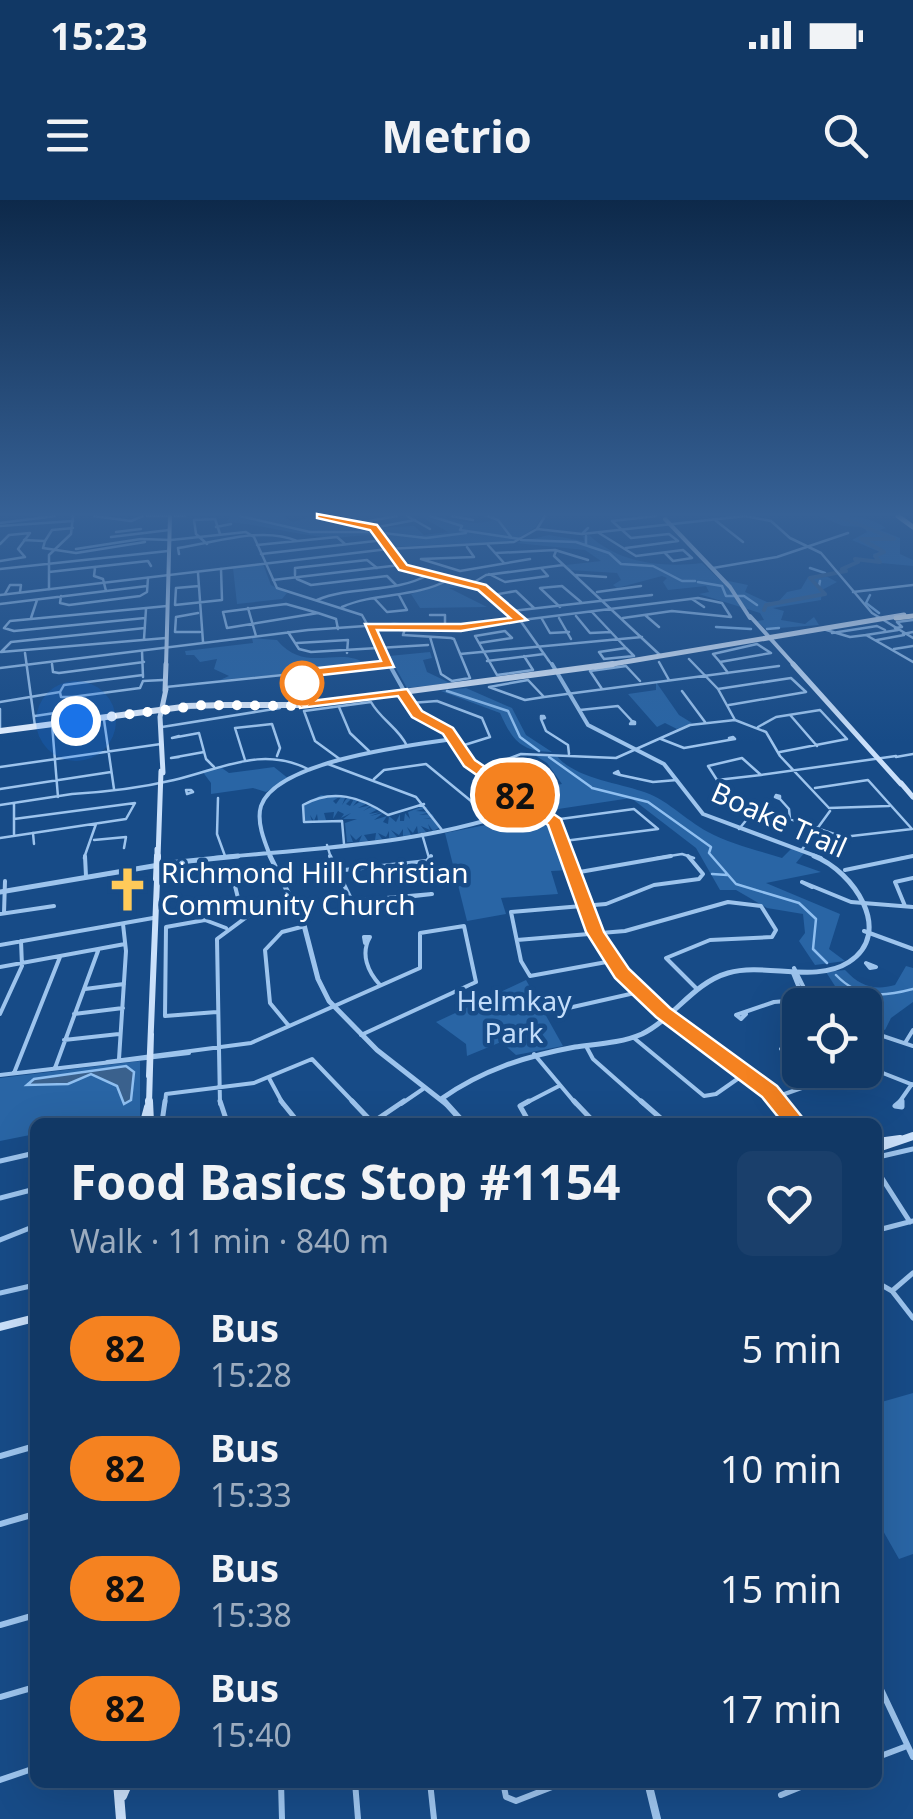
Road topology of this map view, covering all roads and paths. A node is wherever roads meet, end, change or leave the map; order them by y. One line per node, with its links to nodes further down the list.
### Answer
1 (20, 592): 2 (street); 23 (street)
2 (24, 592)
3 (106, 592): 4 (street); 27 (street)
4 (109, 592)
5 (145, 592): 33 (street)
6 (168, 592): 39 (main road)
7 (176, 592): 37 (street)
8 (198, 592): 37 (street)
9 (223, 592): 37 (street)
10 (287, 592): 31 (street)
11 (338, 592): 31 (street)
12 (420, 592): 24 (street)
13 (486, 592): 25 (street, Boake Trail)
14 (513, 592): 25 (street)
15 (517, 592): 45 (street)
16 (544, 592): 42 (street)
17 (568, 592): 38 (street)
18 (597, 592): 19 (street); 32 (street)
19 (600, 592)
20 (733, 592): 91 (main road)
21 (852, 592): 22 (street); 65 (street)
22 (856, 592)
23 (2, 594)
24 (399, 595): 28 (street); 28 (street)
25 (493, 595): 49 (street, Boake Trail)
26 (652, 595): 32 (street)
27 (61, 596): 30 (street); 33 (street)
28 (374, 598): 40 (street)
29 (692, 599): 34 (street); 43 (street); 50 (street)
30 (37, 600): 36 (street); 64 (street)
31 (317, 600): 40 (street)
32 (606, 601): 38 (street); 47 (street)
33 (92, 602): 48 (street)
34 (676, 602): 47 (street); 50 (street)
35 (0, 604): 36 (street)
36 (7, 604): 46 (street)
37 (198, 604): 52 (street)
38 (583, 604): 42 (street)
39 (167, 606): 41 (street); 90 (main road)
40 (342, 606): 71 (street)
41 (146, 607): 48 (street); 60 (street)
42 (560, 607): 45 (street)
43 (704, 607)
44 (248, 608): 51 (street); 70 (street); 70 (street)
45 (534, 608): 49 (street)
46 (7, 610)
47 (615, 610): 53 (street); 63 (street)
48 (94, 611): 64 (street)
49 (512, 611): 66 (street, Boake Trail)
50 (682, 612): 55 (street)
51 (318, 613): 67 (street); 76 (street)
52 (198, 614): 78 (street); 78 (street)
53 (593, 614): 57 (street); 81 (street)
54 (430, 615): 72 (street)
55 (644, 615): 63 (street); 73 (street)
56 (278, 616): 67 (street)
57 (576, 616): 62 (street); 81 (street)
58 (913, 616): 59 (highway); 82 (street)
59 (898, 617): 65 (main road)
60 (145, 618): 69 (street); 74 (street)
61 (542, 618): 62 (street); 66 (street); 80 (street)
62 (559, 618): 80 (street)
63 (623, 618): 89 (street)
64 (30, 619): 69 (street)
65 (881, 619): 75 (main road); 82 (street)
66 (520, 620): 72 (street); 101 (street, Boake Trail)
67 (280, 622): 70 (street)
68 (407, 624): 71 (street); 72 (street); 88 (street)
69 (68, 625): 84 (street)
70 (252, 625): 87 (street)
71 (369, 626): 76 (street); 106 (street)
72 (445, 627)
73 (659, 627)
74 (145, 628): 84 (street); 92 (street)
75 (822, 628): 83 (street); 91 (main road)
76 (338, 629): 79 (street)
77 (887, 631): 82 (street); 83 (street); 85 (street)
78 (200, 632): 96 (street)
79 (288, 632): 87 (street); 98 (street)
80 (569, 632): 95 (street)
81 (611, 632): 93 (street)
82 (900, 632): 86 (street); 94 (street)
83 (832, 633): 85 (street)
84 (69, 635): 109 (street)
85 (866, 635): 94 (street)
86 (913, 635)
87 (256, 636): 96 (street)
88 (430, 637): 100 (street); 111 (street)
89 (642, 637): 93 (street); 115 (street)
90 (166, 638): 92 (street); 103 (main road)
91 (766, 638): 115 (main road); 185 (main road)
92 (144, 639): 99 (street)
93 (619, 640): 95 (street); 104 (street)
94 (877, 640): 107 (street)
95 (571, 641): 101 (street)
96 (203, 643): 103 (street)
97 (479, 643): 97 (street); 108 (street)
98 (295, 644): 110 (street); 110 (street)
99 (94, 645): 109 (street); 113 (street)
100 (430, 645): 106 (street); 111 (street)
101 (538, 645): 108 (street); 112 (street, Boake Trail)
102 (913, 646): 107 (street)
103 (166, 648): 105 (street); 133 (main road); 142 (main road)
104 (626, 648): 104 (street)
105 (142, 650): 113 (street); 121 (street)
106 (382, 650): 110 (street); 123 (street)
107 (894, 650): 118 (street)
108 (482, 651): 111 (street); 119 (street)
109 (25, 653): 124 (street)
110 (347, 653)
111 (460, 654)
112 (544, 654): 114 (street); 128 (street, Boake Trail)
113 (95, 656): 120 (street)
114 (524, 656): 116 (street); 129 (street)
115 (661, 658): 128 (main road); 134 (street)
116 (505, 659): 119 (street); 129 (street)
117 (689, 659): 132 (street)
118 (912, 660)
119 (488, 661): 129 (street)
120 (52, 662): 124 (street); 127 (street)
121 (144, 662): 127 (street); 131 (street)
122 (720, 662): 122 (street); 130 (street)
123 (389, 664): 142 (street); 143 (street)
124 (26, 665): 126 (street); 145 (street)
125 (779, 666): 130 (street)
126 (0, 668)
127 (90, 669): 135 (street)
128 (557, 671): 143 (main road); 144 (street, Boake Trail)
129 (516, 673)
130 (728, 673): 132 (street)
131 (143, 675): 135 (street); 136 (street)
132 (704, 676): 134 (street); 139 (street)
133 (163, 680): 136 (street); 142 (main road)
134 (669, 680): 137 (street)
135 (93, 681): 141 (street)
136 (143, 681): 141 (street)
137 (641, 684): 138 (street); 138 (street)
138 (602, 689): 144 (street)
139 (718, 690): 149 (street); 149 (street)
140 (682, 691): 162 (street)
141 (60, 692): 145 (street)
142 (165, 692): 155 (main road)
143 (404, 692): 148 (street); 151 (main road)
144 (570, 694): 146 (street); 153 (street, Boake Trail)
145 (30, 697): 147 (street); 157 (street)
146 (545, 698): 146 (street)
147 (0, 702)
148 (411, 703): 170 (street); 175 (street)
149 (729, 705): 160 (street)
150 (338, 706): 173 (street); 179 (street); 188 (street)
151 (269, 708): 155 (main road); 165 (street)
152 (0, 709): 167 (street)
153 (579, 710): 161 (street); 177 (street, Boake Trail)
154 (68, 711): 157 (street)
155 (164, 711): 158 (main road); 165 (main road)
156 (790, 714): 166 (street); 174 (street); 174 (street)
157 (34, 716): 164 (street)
158 (103, 717): 163 (main road); 176 (street)
159 (542, 719): 181 (street)
160 (735, 720): 162 (street); 166 (street)
161 (632, 722)
162 (705, 722): 169 (street)
163 (52, 724): 164 (main road); 186 (street)
164 (35, 726): 167 (main road)
165 (162, 726): 172 (main road)
166 (758, 727): 180 (street)
167 (0, 731)
168 (178, 736): 178 (street)
169 (661, 738): 171 (street); 177 (street)
170 (453, 739): 173 (street); 175 (street)
171 (728, 740)
172 (162, 744): 176 (street); 203 (main road)
173 (407, 746): 179 (street)
174 (817, 746): 180 (street)
175 (458, 747): 193 (street)
176 (108, 751): 186 (street); 195 (street)
177 (635, 751): 181 (street); 202 (street, Boake Trail)
178 (204, 752): 183 (street); 191 (street)
179 (369, 752): 188 (street)
180 (778, 752): 194 (street)
181 (569, 754): 193 (street)
182 (913, 754): 185 (street)
183 (178, 757)
184 (277, 757): 187 (street); 187 (street); 192 (street)
185 (876, 758): 194 (street); 211 (main road)
186 (55, 759): 190 (street); 201 (street)
187 (245, 760): 191 (street)
188 (340, 760): 189 (street)
189 (328, 764): 192 (street); 200 (street)
190 (0, 767)
191 (214, 767): 199 (street)
192 (310, 770): 239 (street)
193 (478, 770): 204 (street)
194 (794, 770): 198 (street); 206 (street)
195 (111, 772): 201 (street); 205 (street)
196 (620, 774): 202 (street)
197 (530, 776): 204 (street)
198 (762, 776): 198 (street)
199 (185, 777): 203 (street); 208 (street)
200 (374, 779): 215 (street); 225 (street)
201 (56, 780): 207 (street); 210 (street)
202 (677, 780): 226 (street, Boake Trail)
203 (161, 781): 205 (street); 243 (main road)
204 (502, 786): 217 (street)
205 (114, 788): 209 (street)
206 (813, 788): 219 (street); 220 (street)
207 (0, 789)
208 (190, 790)
209 (82, 793): 210 (street); 221 (street)
210 (58, 796): 214 (street)
211 (913, 797)
212 (218, 798): 241 (street)
213 (780, 799): 228 (street)
214 (14, 803): 216 (street); 222 (street)
215 (424, 804): 227 (street); 237 (street)
216 (0, 805)
217 (531, 805): 223 (street); 225 (street)
218 (741, 806): 226 (street)
219 (892, 806): 220 (street); 228 (street)
220 (829, 808): 228 (street)
221 (83, 809): 222 (street); 224 (street)
222 (14, 819): 231 (street)
223 (553, 820): 234 (street); 234 (street)
224 (96, 823): 229 (street); 233 (street)
225 (485, 823): 227 (street)
226 (739, 829): 240 (street, Boake Trail)
227 (442, 830): 230 (street)
228 (819, 830): 240 (street)
229 (33, 833): 231 (street); 235 (street)
230 (422, 834): 237 (street); 245 (street)
231 (14, 836): 232 (street)
232 (0, 838)
233 (94, 840): 238 (street); 248 (street)
234 (564, 840): 246 (street)
235 (34, 844)
236 (327, 844): 237 (street); 239 (street); 245 (street)
237 (344, 844)
238 (124, 848)
239 (270, 851): 241 (street); 256 (street)
240 (801, 851): 244 (street, Boake Trail)
241 (225, 856): 243 (street)
242 (912, 858): 244 (street)
243 (157, 865): 248 (street); 264 (main road)
244 (845, 870): 257 (street, Boake Trail)
245 (335, 872): 255 (street)
246 (574, 873): 258 (street); 258 (street)
247 (48, 874): 251 (street)
248 (86, 876): 251 (street)
249 (913, 878): 260 (street)
250 (5, 881): 254 (street)
251 (48, 883): 254 (street)
252 (235, 885): 262 (street)
253 (812, 887): 257 (street)
254 (2, 891): 263 (street)
255 (408, 897)
256 (292, 899): 262 (street); 266 (street)
257 (865, 904): 260 (street); 268 (street)
258 (585, 905): 269 (street); 270 (street)
259 (54, 906): 263 (street)
260 (905, 906): 261 (street)
261 (913, 906)
262 (252, 911): 267 (street)
263 (2, 914)
264 (155, 918): 265 (street); 311 (main road)
265 (122, 924): 271 (street); 273 (street)
266 (305, 926): 291 (street); 299 (street)
267 (226, 928): 293 (street); 293 (street)
268 (864, 931): 275 (street); 278 (street)
269 (596, 934): 270 (street); 279 (street); 287 (street)
270 (516, 940): 279 (street)
271 (22, 942): 274 (street); 280 (street)
272 (365, 942): 285 (street)
273 (125, 944): 276 (street); 284 (street)
274 (0, 945)
275 (912, 947)
276 (98, 949): 277 (street); 286 (street)
277 (60, 956): 280 (street); 315 (street)
278 (855, 958): 281 (street); 283 (street)
279 (612, 961): 289 (street)
280 (22, 963): 282 (street); 295 (street)
281 (866, 963)
282 (0, 967)
283 (794, 968): 287 (street); 288 (street)
284 (124, 984): 286 (street); 292 (street)
285 (380, 985): 291 (street); 302 (street)
286 (84, 988): 296 (street)
287 (696, 988): 298 (street)
288 (801, 988)
289 (638, 992): 294 (street); 298 (street)
290 (782, 1003): 297 (street)
291 (335, 1006): 299 (street); 302 (street)
292 (122, 1008): 296 (street); 301 (street)
293 (217, 1012): 309 (street)
294 (555, 1012)
295 (0, 1014)
296 (74, 1014): 305 (street)
297 (746, 1014)
298 (667, 1015): 304 (street); 316 (street)
299 (289, 1026): 309 (street)
300 (913, 1030): 306 (street)
301 (121, 1034): 305 (street); 312 (street)
302 (361, 1035): 323 (street)
303 (882, 1035): 306 (street)
304 (634, 1037): 307 (street); 316 (street)
305 (64, 1040): 314 (street)
306 (905, 1043): 308 (street)
307 (586, 1046): 310 (street); 337 (street)
308 (913, 1046)
309 (218, 1048): 311 (street); 322 (street)
310 (534, 1054): 321 (street); 326 (street)
311 (150, 1057): 312 (street); 313 (street); 328 (main road)
312 (119, 1059): 313 (street)
313 (107, 1062): 314 (street)
314 (55, 1068): 315 (street)
315 (14, 1073): 318 (street)
316 (746, 1073): 325 (street)
317 (882, 1073): 320 (street)
318 (0, 1074)
319 (269, 1078): 322 (street); 331 (street); 332 (street)
320 (912, 1084): 327 (street)
321 (559, 1086): 335 (street); 336 (street)
322 (220, 1087): 329 (street); 330 (street)
323 (425, 1088): 326 (street); 333 (street)
324 (804, 1088): 325 (street)
325 (776, 1098): 338 (street)
326 (441, 1100): 334 (street)
327 (902, 1101)
328 (147, 1118)
329 (163, 1118)
330 (225, 1118)
331 (295, 1118)
332 (369, 1118)
333 (379, 1118)
334 (460, 1118)
335 (528, 1118)
336 (590, 1118)
337 (660, 1118)
338 (792, 1118)
339 (913, 1136): 340 (main road)
340 (882, 1144)
341 (913, 1148): 343 (street)
342 (30, 1155): 344 (street)
343 (882, 1156)
344 (0, 1161)
345 (882, 1178): 348 (street)
346 (30, 1190): 347 (street)
347 (0, 1198)
348 (912, 1221): 350 (street)
349 (30, 1228): 351 (street)
350 (882, 1229)
351 (0, 1240)
352 (913, 1273): 355 (street)
353 (30, 1286): 356 (street)
354 (882, 1286): 355 (street)
355 (892, 1292): 357 (street)
356 (0, 1293)
357 (913, 1318)
358 (30, 1319): 359 (main road)
359 (0, 1326)
360 (30, 1447): 361 (street)
361 (0, 1456)
362 (30, 1515): 363 (street)
363 (0, 1524)
364 (30, 1616): 365 (street)
365 (0, 1624)
366 (30, 1688): 368 (street)
367 (882, 1692): 369 (street)
368 (0, 1697)
369 (906, 1746): 370 (street); 371 (street)
370 (882, 1755)
371 (913, 1758)
372 (30, 1770): 373 (street)
373 (0, 1780)
374 (120, 1788): 384 (main road)
375 (125, 1788): 384 (main road)
376 (281, 1788): 386 (street)
377 (355, 1788): 387 (street)
378 (431, 1788): 388 (street)
379 (507, 1788): 380 (street)
380 (548, 1788)
381 (649, 1788): 389 (street)
382 (798, 1788): 383 (street)
383 (781, 1795)
384 (122, 1796): 385 (main road)
385 (121, 1819)
386 (282, 1819)
387 (358, 1819)
388 (434, 1819)
389 (657, 1819)

